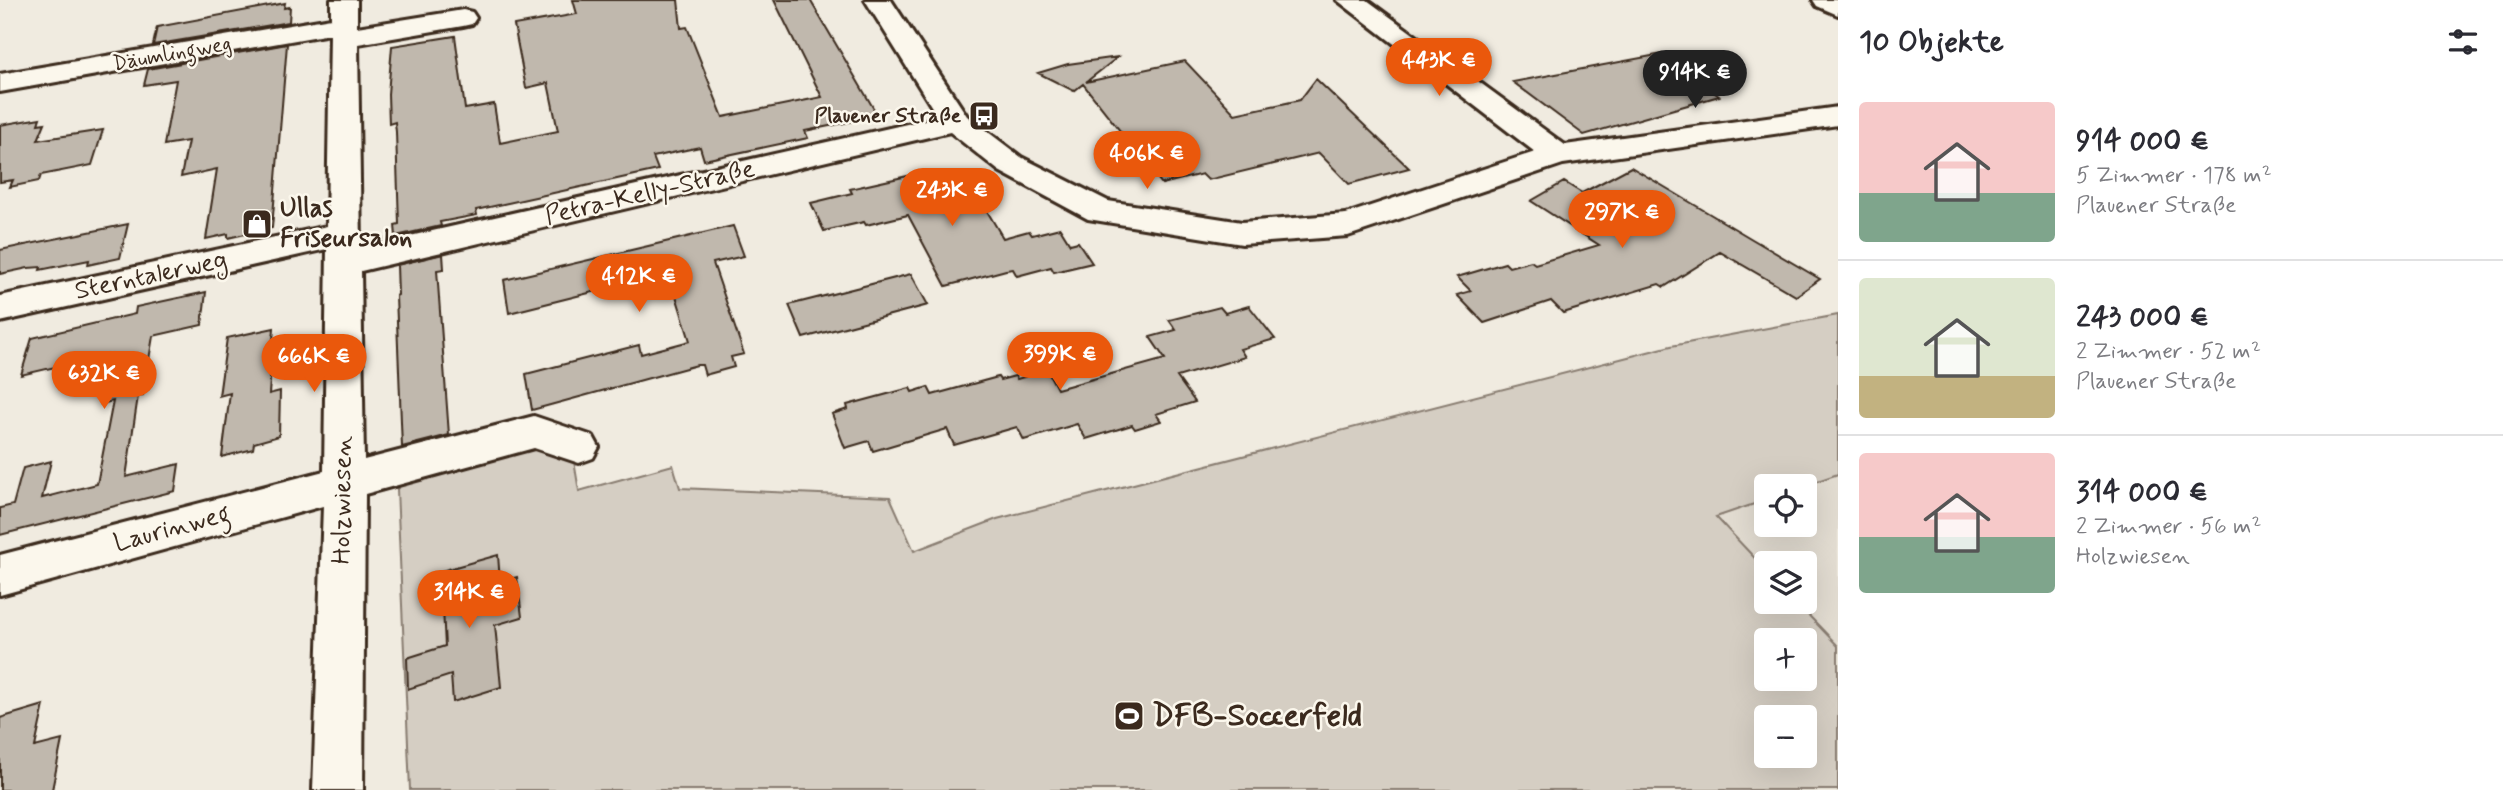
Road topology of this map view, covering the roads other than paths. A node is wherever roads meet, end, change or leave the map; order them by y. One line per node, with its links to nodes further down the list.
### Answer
1 (878, 0): 9 (street)
2 (1350, 0): 10 (street)
3 (1826, 0): 4 (street)
4 (1838, 7)
5 (463, 18): 6 (street, Däumlingweg)
6 (343, 21): 7 (street, Däumlingweg); 11 (street, Holzwiesen)
7 (0, 83)
8 (1838, 116): 10 (street)
9 (956, 122): 10 (street); 11 (street, Petra-Kelly-Straße)
10 (1559, 155)
11 (344, 248): 12 (street, Sterntalerweg); 14 (street, Holzwiesen)
12 (0, 309)
13 (579, 447): 14 (street, Laurinweg)
14 (344, 484): 15 (street, Laurinweg); 16 (street, Holzwiesen)
15 (0, 575)
16 (338, 790)

